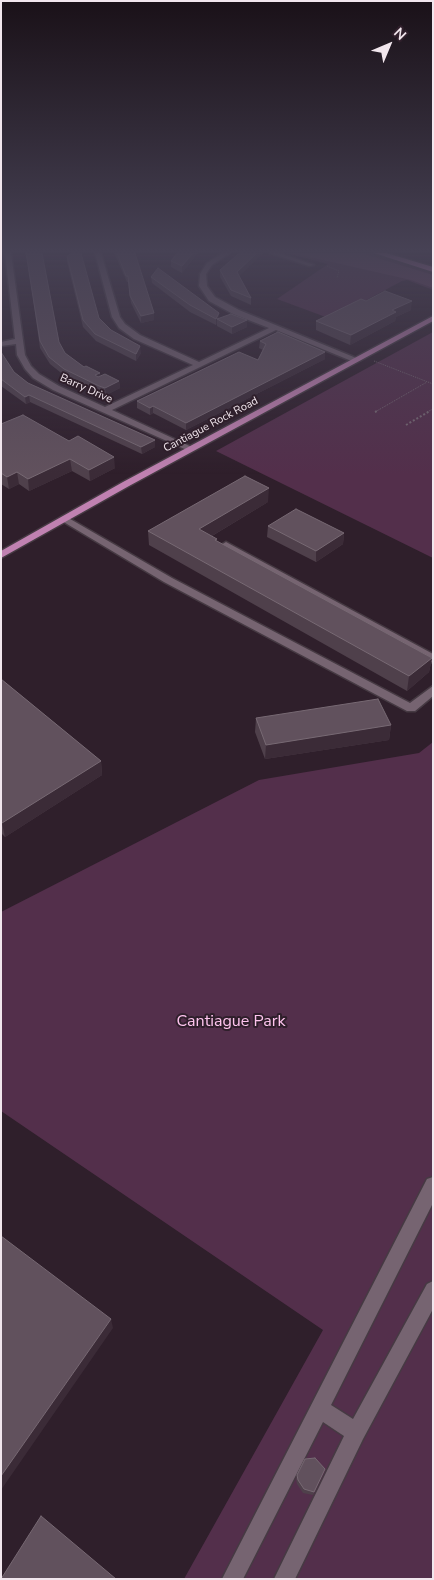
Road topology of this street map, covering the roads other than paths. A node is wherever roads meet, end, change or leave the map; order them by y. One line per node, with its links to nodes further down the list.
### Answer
1 (17, 327): 6 (street, Barry Drive)
2 (123, 327): 9 (street)
3 (272, 327): 5 (street)
4 (417, 327): 8 (main road, Cantiague Rock Road)
5 (275, 328): 8 (street); 9 (street)
6 (19, 341): 7 (street); 10 (street, Barry Drive)
7 (1, 344)
8 (357, 360): 11 (main road, Cantiague Rock Road)
9 (198, 364): 10 (street)
10 (105, 410): 11 (street, Barry Drive)
11 (192, 449): 12 (main road, Cantiague Rock Road)
12 (65, 519): 14 (main road, Cantiague Rock Road); 16 (street)
13 (226, 545): 15 (street)
14 (1, 555)
15 (433, 658)
16 (433, 690)
17 (433, 1185): 19 (street)
18 (433, 1290): 20 (street)
19 (319, 1408): 20 (street); 21 (street)
20 (356, 1432): 22 (street)
21 (232, 1579)
22 (284, 1579)

